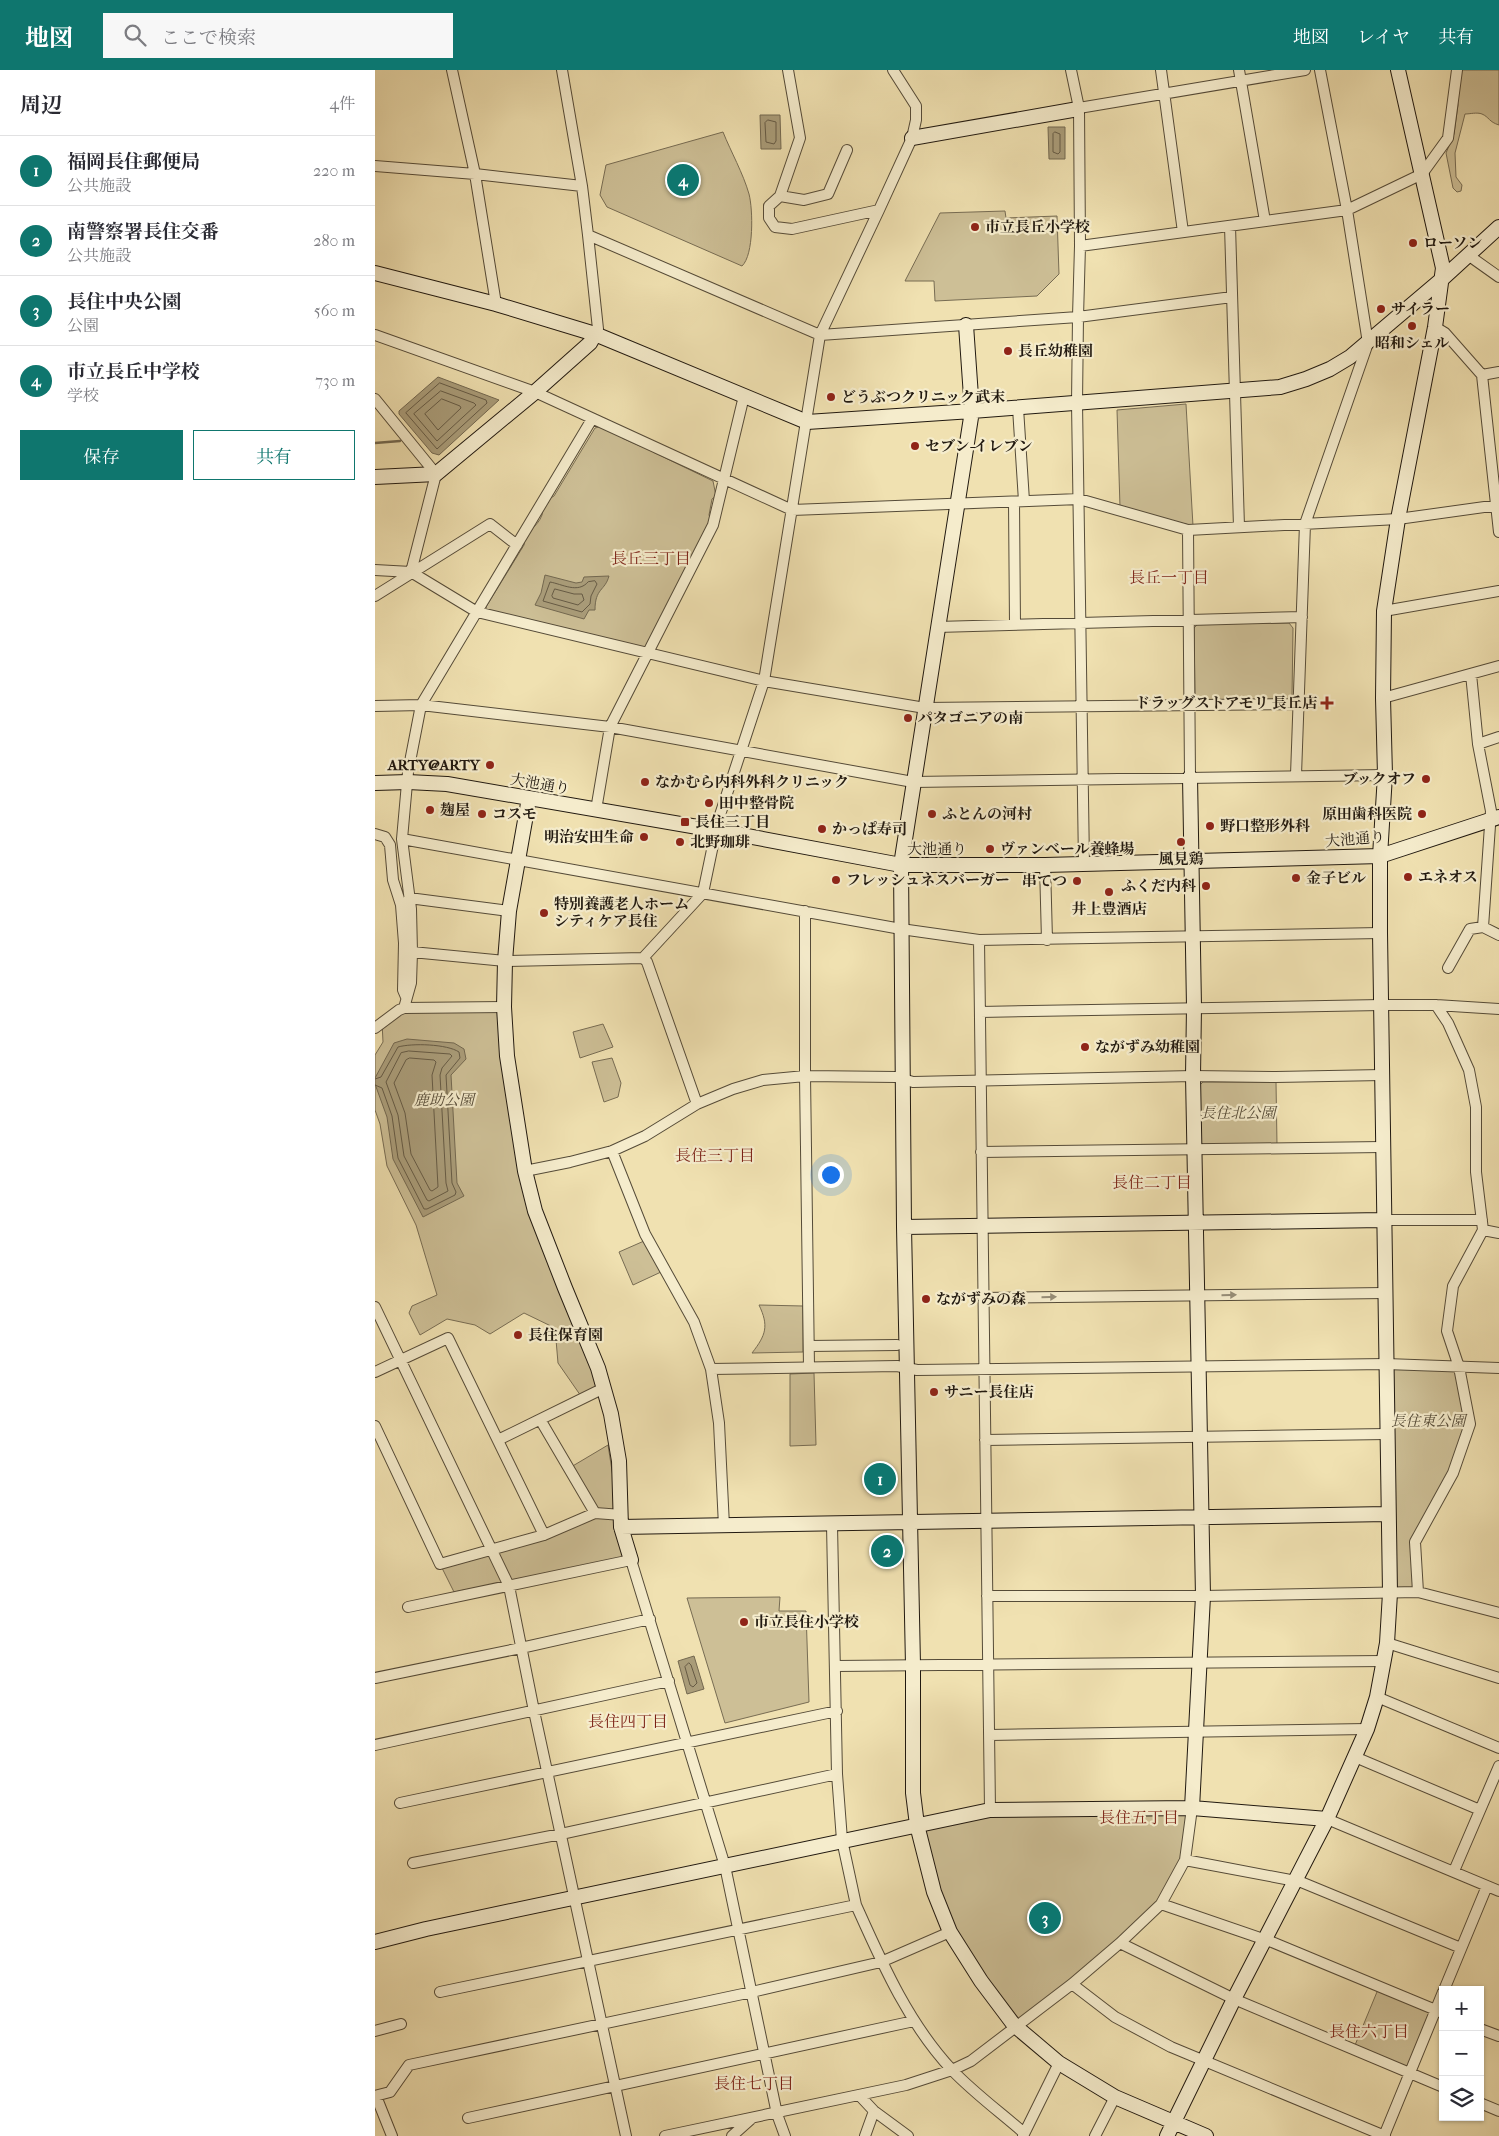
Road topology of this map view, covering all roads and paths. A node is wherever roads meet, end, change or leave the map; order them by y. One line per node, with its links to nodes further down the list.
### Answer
1 (452, 70): 17 (street)
2 (562, 70): 19 (street)
3 (788, 70): 20 (street)
4 (893, 70): 14 (street)
5 (1071, 70): 13 (street)
6 (1161, 70): 12 (street)
7 (1305, 70): 11 (street)
8 (1320, 70): 22 (street)
9 (1398, 70): 18 (street)
10 (1457, 70): 18 (street)
11 (1240, 75): 12 (street); 23 (street)
12 (1164, 94): 13 (street); 26 (street)
13 (1079, 109): 14 (street); 28 (street)
14 (911, 138): 21 (street)
15 (847, 150): 20 (street)
16 (375, 166): 17 (street)
17 (475, 174): 19 (street); 34 (street)
18 (1422, 174): 22 (street); 32 (street)
19 (582, 186): 27 (street)
20 (780, 196): 21 (street)
21 (879, 210): 40 (street)
22 (1347, 210): 23 (street); 41 (street)
23 (1265, 221): 24 (street)
24 (1230, 226): 26 (street); 33 (street)
25 (1499, 227): 29 (street)
26 (1183, 232): 28 (street)
27 (588, 235): 39 (street); 40 (street)
28 (1080, 246): 35 (street)
29 (1468, 254): 31 (street); 32 (street)
30 (375, 273): 34 (street)
31 (1499, 278)
32 (1442, 279): 37 (street); 41 (street)
33 (1232, 297): 35 (street); 45 (street)
34 (496, 304): 39 (street)
35 (1078, 317): 36 (street); 48 (street)
36 (966, 325): 40 (street); 50 (street)
37 (1435, 328): 43 (street); 61 (street)
38 (375, 334): 44 (street)
39 (595, 334): 44 (street); 46 (street)
40 (820, 335): 52 (street)
41 (1368, 344): 45 (street); 62 (street)
42 (1499, 372): 43 (street)
43 (1482, 374): 59 (street)
44 (535, 392): 51 (street); 53 (street)
45 (1235, 392): 48 (street); 63 (street)
46 (744, 396): 52 (street); 55 (street)
47 (375, 399): 53 (street)
48 (1077, 403): 49 (street); 56 (street)
49 (1018, 408): 50 (street); 57 (street)
50 (972, 411): 52 (street); 58 (street)
51 (592, 419): 55 (street); 66 (street)
52 (807, 422): 60 (street)
53 (437, 474): 54 (street); 68 (street)
54 (375, 477)
55 (723, 479): 60 (street); 78 (street)
56 (1079, 499): 57 (street); 64 (street); 75 (street)
57 (1019, 502): 58 (street); 76 (street)
58 (957, 504): 60 (street); 77 (street)
59 (1498, 505): 61 (street); 65 (street)
60 (792, 510): 81 (street)
61 (1398, 519): 62 (street); 71 (street)
62 (1305, 524): 63 (street); 73 (street)
63 (1239, 527): 64 (street)
64 (1188, 530): 74 (street)
65 (1499, 532)
66 (517, 546): 68 (street); 72 (street)
67 (375, 570): 68 (street)
68 (411, 572): 70 (street); 72 (street)
69 (1499, 591): 71 (street)
70 (375, 596)
71 (1384, 611): 82 (street)
72 (477, 612): 78 (street); 86 (street)
73 (1302, 617): 74 (street); 83 (street)
74 (1189, 620): 75 (street); 84 (street)
75 (1080, 623): 76 (street); 87 (street)
76 (1015, 625): 77 (street)
77 (937, 627): 88 (street)
78 (647, 654): 81 (street); 89 (street)
79 (1499, 666): 80 (street)
80 (1471, 674): 82 (street); 91 (street)
81 (764, 681): 88 (street); 92 (street)
82 (1383, 698): 94 (street)
83 (1298, 704): 84 (street); 93 (street)
84 (1190, 705): 87 (street); 95 (street)
85 (375, 706): 86 (street)
86 (421, 706): 89 (street); 97 (street)
87 (1082, 706): 88 (street); 96 (street)
88 (925, 708): 98 (street)
89 (610, 728): 92 (street); 101 (street)
90 (1499, 737): 91 (street)
91 (1478, 744): 102 (street)
92 (741, 752): 98 (street); 103 (street)
93 (1296, 775): 94 (street); 95 (street)
94 (1385, 775): 106 (street)
95 (1190, 777): 96 (street); 108 (street)
96 (1083, 779): 98 (street); 110 (street)
97 (408, 782): 99 (street, 大池通り); 100 (street, 大池通り); 105 (street)
98 (913, 782): 111 (street)
99 (375, 783)
100 (529, 798): 101 (street, 大池通り); 107 (street)
101 (596, 810): 103 (street, 大池通り)
102 (1495, 818): 106 (street, 大池通り); 116 (street)
103 (715, 830): 111 (street, 大池通り); 112 (street)
104 (375, 834): 127 (street)
105 (402, 840): 107 (street); 113 (street)
106 (1380, 856): 108 (street, 大池通り); 118 (street)
107 (517, 860): 112 (street); 114 (street)
108 (1192, 861): 110 (street, 大池通り); 120 (street)
109 (1045, 864): 110 (street, 大池通り); 111 (street, 大池通り); 122 (street)
110 (1084, 864)
111 (901, 865): 117 (street)
112 (703, 893): 115 (street); 124 (street)
113 (409, 898): 114 (street); 123 (street)
114 (509, 911): 125 (street)
115 (805, 911): 117 (street); 137 (street)
116 (1483, 928): 119 (street); 126 (street)
117 (901, 929): 121 (street); 139 (street)
118 (1380, 933): 120 (street); 128 (street)
119 (1499, 935)
120 (1193, 936): 122 (street); 131 (street)
121 (979, 940): 122 (street); 134 (street)
122 (1047, 940)
123 (412, 952): 125 (street); 127 (street)
124 (643, 958): 125 (street); 141 (street)
125 (505, 961): 130 (street)
126 (1448, 968)
127 (407, 998): 132 (street)
128 (1381, 1005): 129 (street); 131 (street); 136 (street)
129 (1436, 1005): 133 (street); 149 (street)
130 (504, 1007): 132 (street); 146 (street)
131 (1194, 1007): 134 (street); 138 (street)
132 (404, 1008): 135 (street)
133 (1499, 1009)
134 (980, 1012): 140 (street)
135 (375, 1028)
136 (1382, 1075): 138 (street); 142 (street)
137 (805, 1076): 139 (street); 141 (street); 158 (street)
138 (1193, 1076): 140 (street); 143 (street)
139 (903, 1080): 140 (street); 151 (street)
140 (980, 1082): 145 (street)
141 (697, 1104): 144 (street)
142 (1382, 1148): 143 (street); 147 (street)
143 (1195, 1150): 145 (street); 148 (street)
144 (612, 1151): 146 (street); 165 (street)
145 (981, 1152): 150 (street)
146 (525, 1171): 169 (street)
147 (1383, 1220): 148 (street); 149 (street); 153 (street)
148 (1197, 1222): 150 (street); 154 (street)
149 (1483, 1225): 152 (street); 163 (street)
150 (981, 1226): 151 (street); 155 (street)
151 (904, 1227): 166 (street)
152 (1499, 1233)
153 (1384, 1293): 154 (street, one-way to 153); 160 (street)
154 (1197, 1295): 155 (street, one-way to 154); 162 (street)
155 (983, 1298): 167 (street)
156 (375, 1306): 159 (street)
157 (897, 1345): 158 (street)
158 (809, 1346): 161 (street)
159 (401, 1360): 168 (street); 174 (street); 187 (street)
160 (1386, 1364): 162 (street); 163 (street); 172 (street)
161 (809, 1367): 165 (street); 166 (street)
162 (1199, 1367): 167 (street); 173 (street)
163 (1459, 1367): 164 (street); 190 (street)
164 (1499, 1368)
165 (711, 1369): 185 (street)
166 (907, 1369): 167 (street); 183 (street)
167 (983, 1369): 175 (street)
168 (375, 1372)
169 (604, 1388): 170 (street); 182 (street)
170 (541, 1420): 174 (street); 178 (street)
171 (375, 1426): 176 (street)
172 (1386, 1434): 173 (street); 179 (street)
173 (1201, 1437): 175 (street); 180 (street)
174 (498, 1440): 186 (street)
175 (985, 1440): 181 (street)
176 (386, 1448): 177 (street); 187 (street)
177 (375, 1453)
178 (595, 1513): 182 (street); 186 (street)
179 (1389, 1514): 180 (street); 191 (street)
180 (1201, 1518): 181 (street); 193 (street)
181 (985, 1520): 183 (street); 192 (street)
182 (621, 1521): 185 (street); 188 (street)
183 (911, 1523): 184 (street); 202 (street)
184 (832, 1525): 185 (street); 203 (street)
185 (724, 1526)
186 (544, 1535): 187 (street)
187 (491, 1549): 189 (street)
188 (631, 1560): 189 (street); 196 (street)
189 (509, 1586): 194 (street); 198 (street)
190 (1418, 1592): 191 (street); 195 (street)
191 (1390, 1593): 193 (street); 197 (street)
192 (987, 1596): 193 (street); 201 (street)
193 (1203, 1596): 200 (street)
194 (408, 1607)
195 (1499, 1613)
196 (650, 1619): 198 (street); 206 (street)
197 (1387, 1644): 199 (street); 205 (street)
198 (521, 1648): 204 (street); 209 (street)
199 (1384, 1661): 200 (street); 207 (street)
200 (1200, 1663): 201 (street); 211 (street)
201 (989, 1664): 202 (street); 212 (street)
202 (913, 1665): 203 (street); 226 (street)
203 (835, 1666): 208 (street)
204 (375, 1678)
205 (1499, 1678)
206 (669, 1681): 209 (street); 213 (street)
207 (1377, 1697): 210 (street); 215 (street)
208 (837, 1710): 213 (street); 219 (street)
209 (534, 1711): 214 (street); 218 (street)
210 (1367, 1729): 211 (street); 216 (street)
211 (1196, 1732): 212 (street); 222 (street)
212 (989, 1735): 223 (street)
213 (688, 1741): 218 (street); 220 (street)
214 (375, 1746)
215 (1499, 1748)
216 (1355, 1757): 224 (street); 225 (street)
217 (1499, 1766): 224 (street)
218 (547, 1771): 221 (street); 227 (street)
219 (837, 1774): 220 (street); 228 (street)
220 (707, 1802): 227 (street); 231 (street)
221 (400, 1804)
222 (1193, 1808): 223 (street); 225 (street); 229 (street)
223 (990, 1810): 226 (street)
224 (1480, 1810): 232 (street)
225 (1327, 1819): 232 (street); 233 (street)
226 (917, 1825): 228 (street); 240 (street)
227 (561, 1834): 230 (street); 236 (street)
228 (842, 1840): 231 (street); 238 (street)
229 (1185, 1860): 233 (street); 237 (street)
230 (413, 1863)
231 (725, 1866): 236 (street); 239 (street)
232 (1454, 1871): 234 (street)
233 (1295, 1881): 241 (street); 244 (street)
234 (1487, 1886): 235 (street); 244 (street)
235 (1499, 1891)
236 (575, 1898): 242 (street); 245 (street)
237 (1161, 1904): 241 (street); 243 (street)
238 (856, 1905): 239 (street); 246 (street)
239 (740, 1930): 245 (street); 250 (street)
240 (950, 1932): 246 (street); 256 (street)
241 (1265, 1940): 251 (street); 252 (street)
242 (375, 1942)
243 (1120, 1943): 247 (street); 251 (street)
244 (1461, 1948): 248 (street)
245 (589, 1962): 249 (street); 254 (street)
246 (881, 1962): 250 (street); 253 (street)
247 (1072, 1984): 256 (street); 261 (street)
248 (1445, 1986)
249 (440, 1992)
250 (752, 1992): 254 (street); 260 (street)
251 (1234, 1999): 261 (street); 264 (street)
252 (1439, 2011): 264 (street)
253 (914, 2021): 260 (street); 263 (street)
254 (602, 2023): 266 (street); 267 (street)
255 (401, 2024): 257 (street)
256 (1016, 2027): 262 (street); 263 (street)
257 (375, 2030)
258 (1484, 2030): 259 (street)
259 (1499, 2036)
260 (765, 2053): 266 (street); 273 (street)
261 (1205, 2060): 276 (street); 289 (street)
262 (1059, 2063): 269 (street); 278 (street)
263 (952, 2070): 268 (street); 278 (street)
264 (1410, 2072): 265 (street); 289 (street)
265 (1439, 2085)
266 (615, 2086): 274 (street); 280 (street)
267 (375, 2096): 279 (street)
268 (859, 2096): 271 (street); 273 (street)
269 (1115, 2096): 276 (street); 286 (street)
270 (1484, 2105): 272 (street)
271 (874, 2111): 284 (street); 285 (street)
272 (1499, 2111)
273 (777, 2114): 275 (street); 283 (street)
274 (468, 2118)
275 (751, 2118): 277 (street); 282 (street)
276 (1174, 2122): 287 (street); 288 (street)
277 (729, 2123): 281 (street); 282 (street)
278 (1023, 2135)
279 (392, 2136)
280 (626, 2136)
281 (665, 2136)
282 (732, 2136)
283 (784, 2136)
284 (865, 2136)
285 (908, 2136)
286 (1095, 2136)
287 (1167, 2136)
288 (1206, 2136)
289 (1384, 2136)

